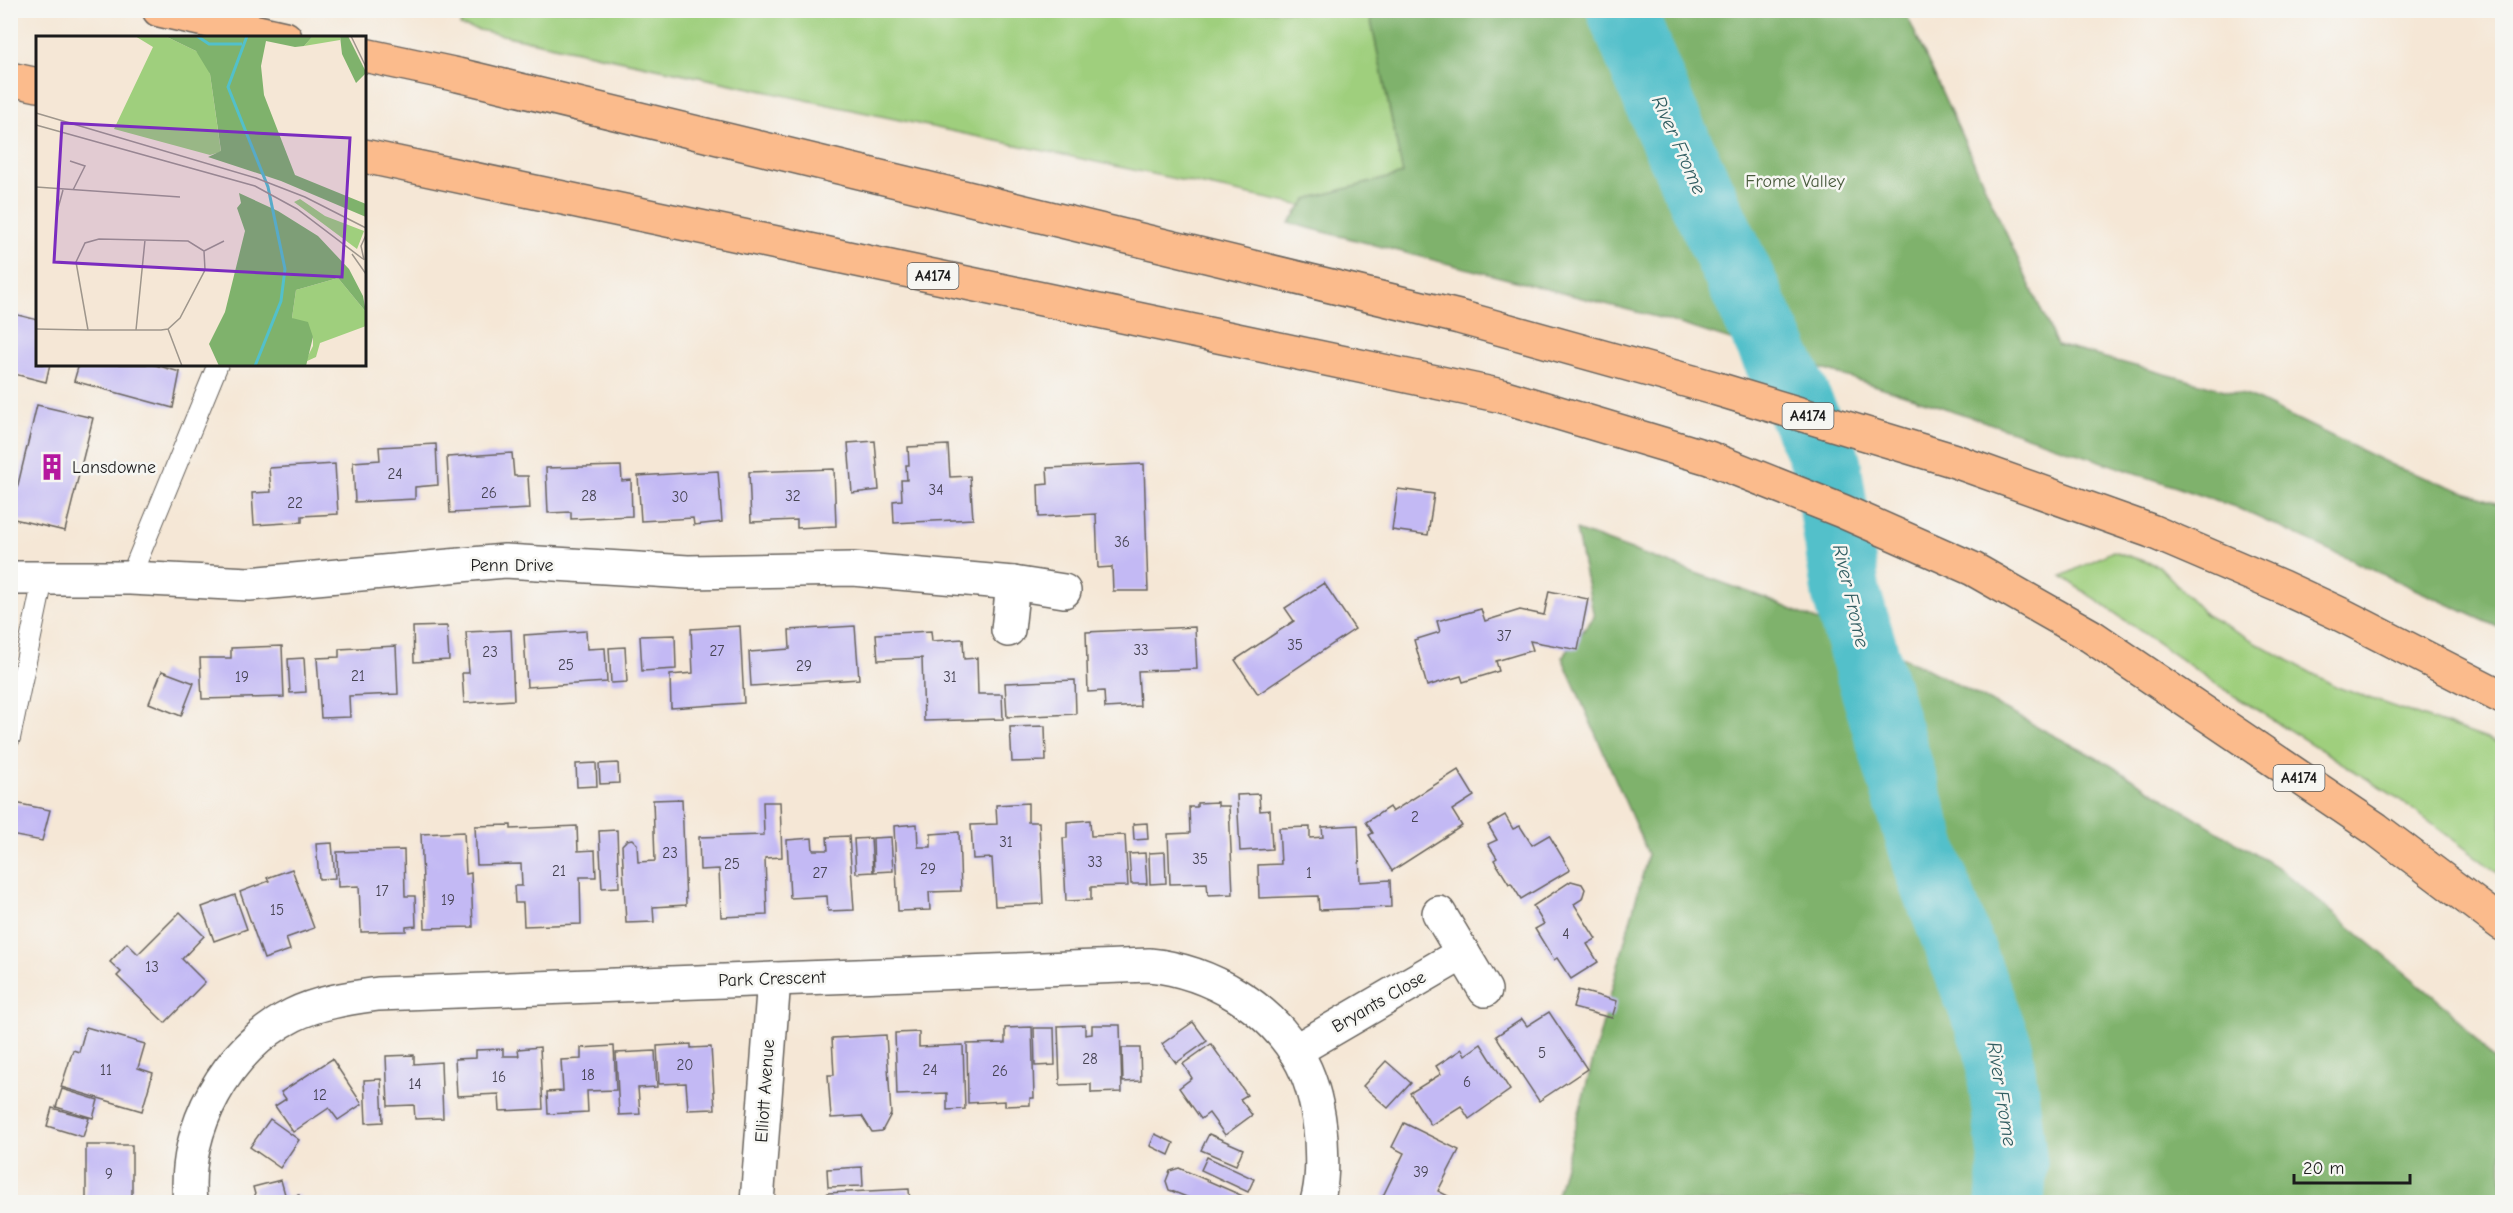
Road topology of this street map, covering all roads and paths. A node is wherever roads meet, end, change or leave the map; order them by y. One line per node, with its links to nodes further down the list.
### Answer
1 (159, 10): 2 (highway)
2 (276, 36)
3 (366, 54): 14 (highway, A4174)
4 (10, 80): 5 (highway)
5 (36, 85)
6 (366, 156): 19 (highway, A4174)
7 (217, 366): 9 (lane)
8 (10, 578): 10 (street, Penn Drive)
9 (130, 578): 10 (street, Penn Drive); 11 (street, Penn Drive)
10 (43, 579): 17 (lane)
11 (1013, 583): 12 (street, Penn Drive); 13 (street)
12 (1064, 591)
13 (1008, 630)
14 (2402, 645): 15 (highway, A4174); 16 (highway, A4174)
15 (2502, 675)
16 (2502, 697)
17 (10, 738)
18 (1439, 913): 20 (street)
19 (2502, 924)
20 (1463, 953): 22 (street); 23 (street, Bryants Close)
21 (774, 979): 23 (street, Park Crescent); 24 (street, Park Crescent); 25 (street, Elliott Avenue)
22 (1485, 990)
23 (1295, 1051): 26 (street, Park Crescent)
24 (190, 1203)
25 (757, 1203)
26 (1317, 1203)

